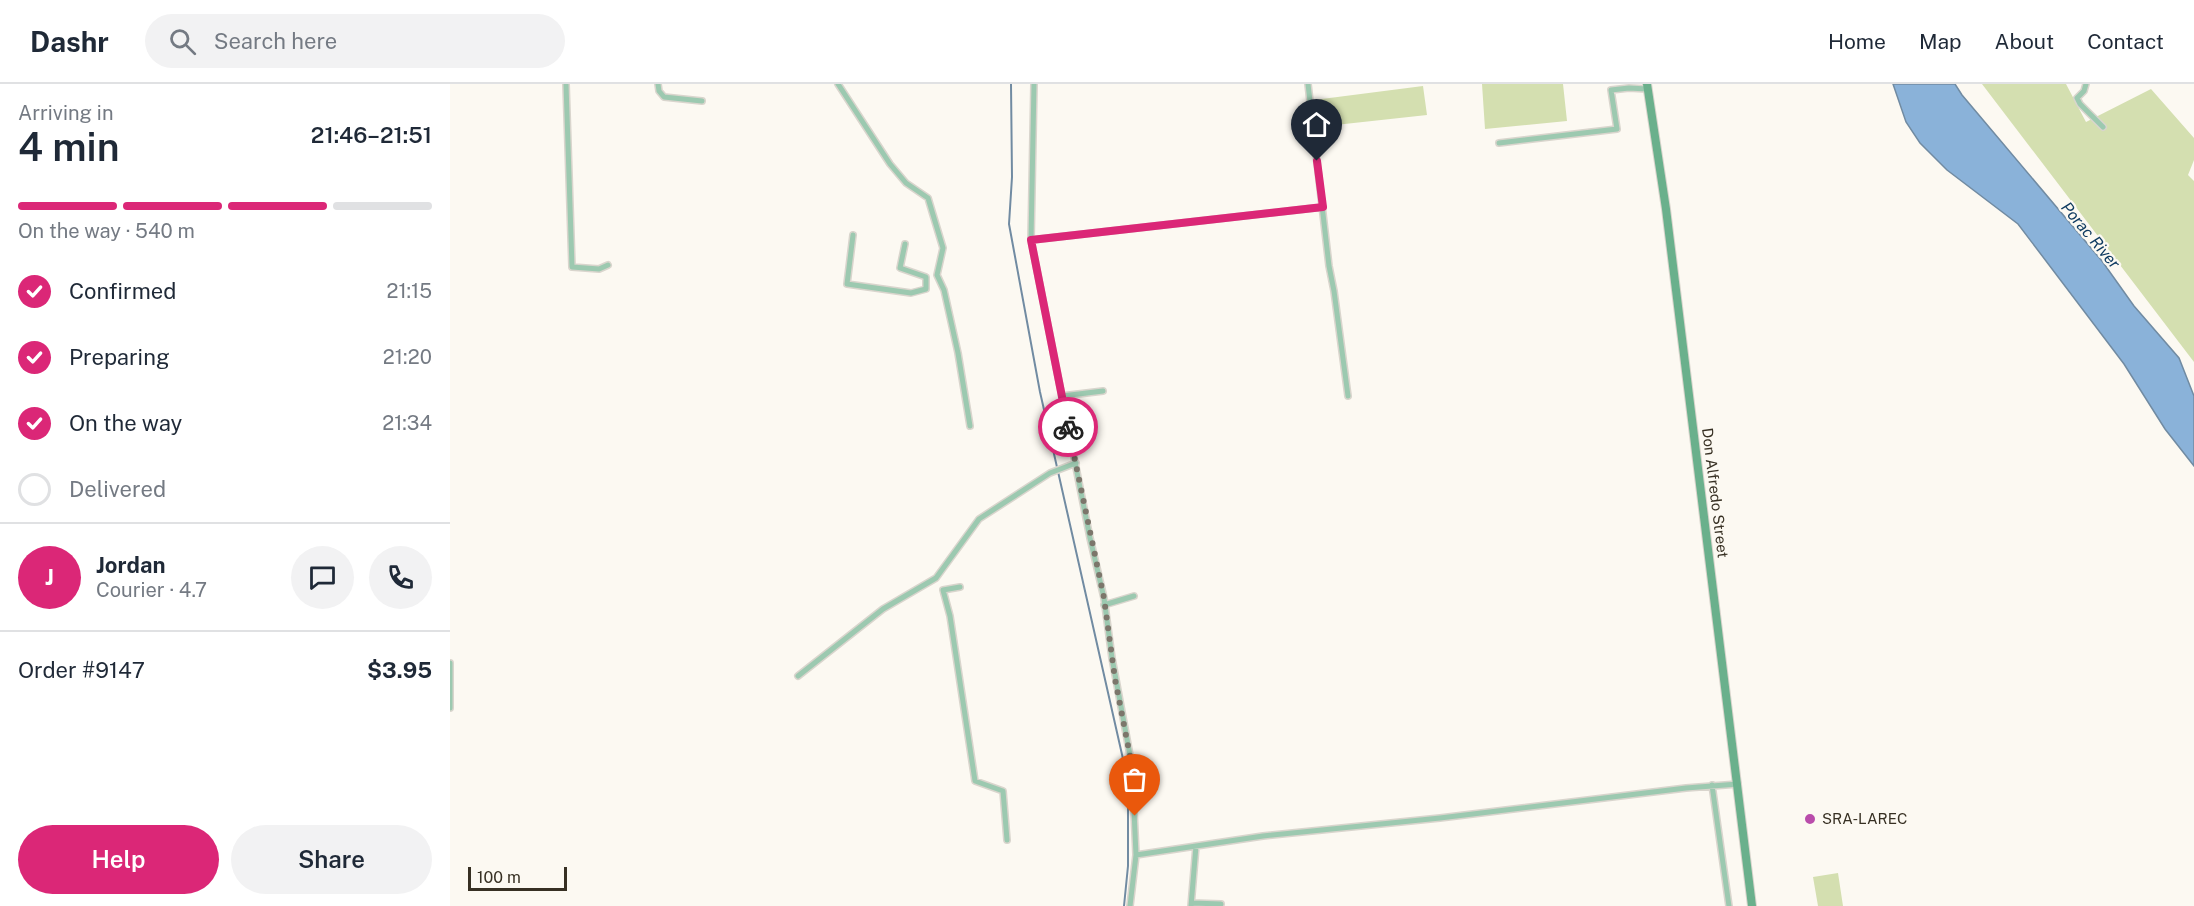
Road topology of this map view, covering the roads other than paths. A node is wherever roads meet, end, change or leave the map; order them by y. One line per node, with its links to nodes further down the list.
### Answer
1 (566, 84): 15 (street)
2 (658, 84): 8 (street)
3 (838, 84): 19 (street)
4 (1034, 84): 13 (street)
5 (1308, 84): 11 (street)
6 (2086, 84): 9 (street)
7 (1647, 86): 10 (street); 28 (street, Don Alfredo Street)
8 (702, 101)
9 (2103, 127)
10 (1499, 143)
11 (1323, 207): 13 (street); 18 (street)
12 (853, 235): 14 (street)
13 (1031, 240): 17 (street)
14 (905, 244)
15 (608, 265)
16 (1103, 391): 17 (street)
17 (1062, 396): 20 (street)
18 (1348, 396)
19 (970, 426)
20 (1073, 464): 23 (street); 25 (street)
21 (960, 587): 30 (street)
22 (1134, 596): 23 (street)
23 (1104, 605): 32 (street)
24 (450, 663): 26 (street)
25 (798, 676)
26 (451, 695): 27 (street)
27 (450, 708)
28 (1738, 784): 29 (street); 37 (street, Don Alfredo Street)
29 (1712, 785): 31 (street); 36 (street)
30 (1007, 840)
31 (1196, 846): 32 (street); 33 (street)
32 (1136, 855): 35 (street)
33 (1192, 904): 34 (street)
34 (1221, 904)
35 (1130, 906)
36 (1729, 906)
37 (1752, 906)

